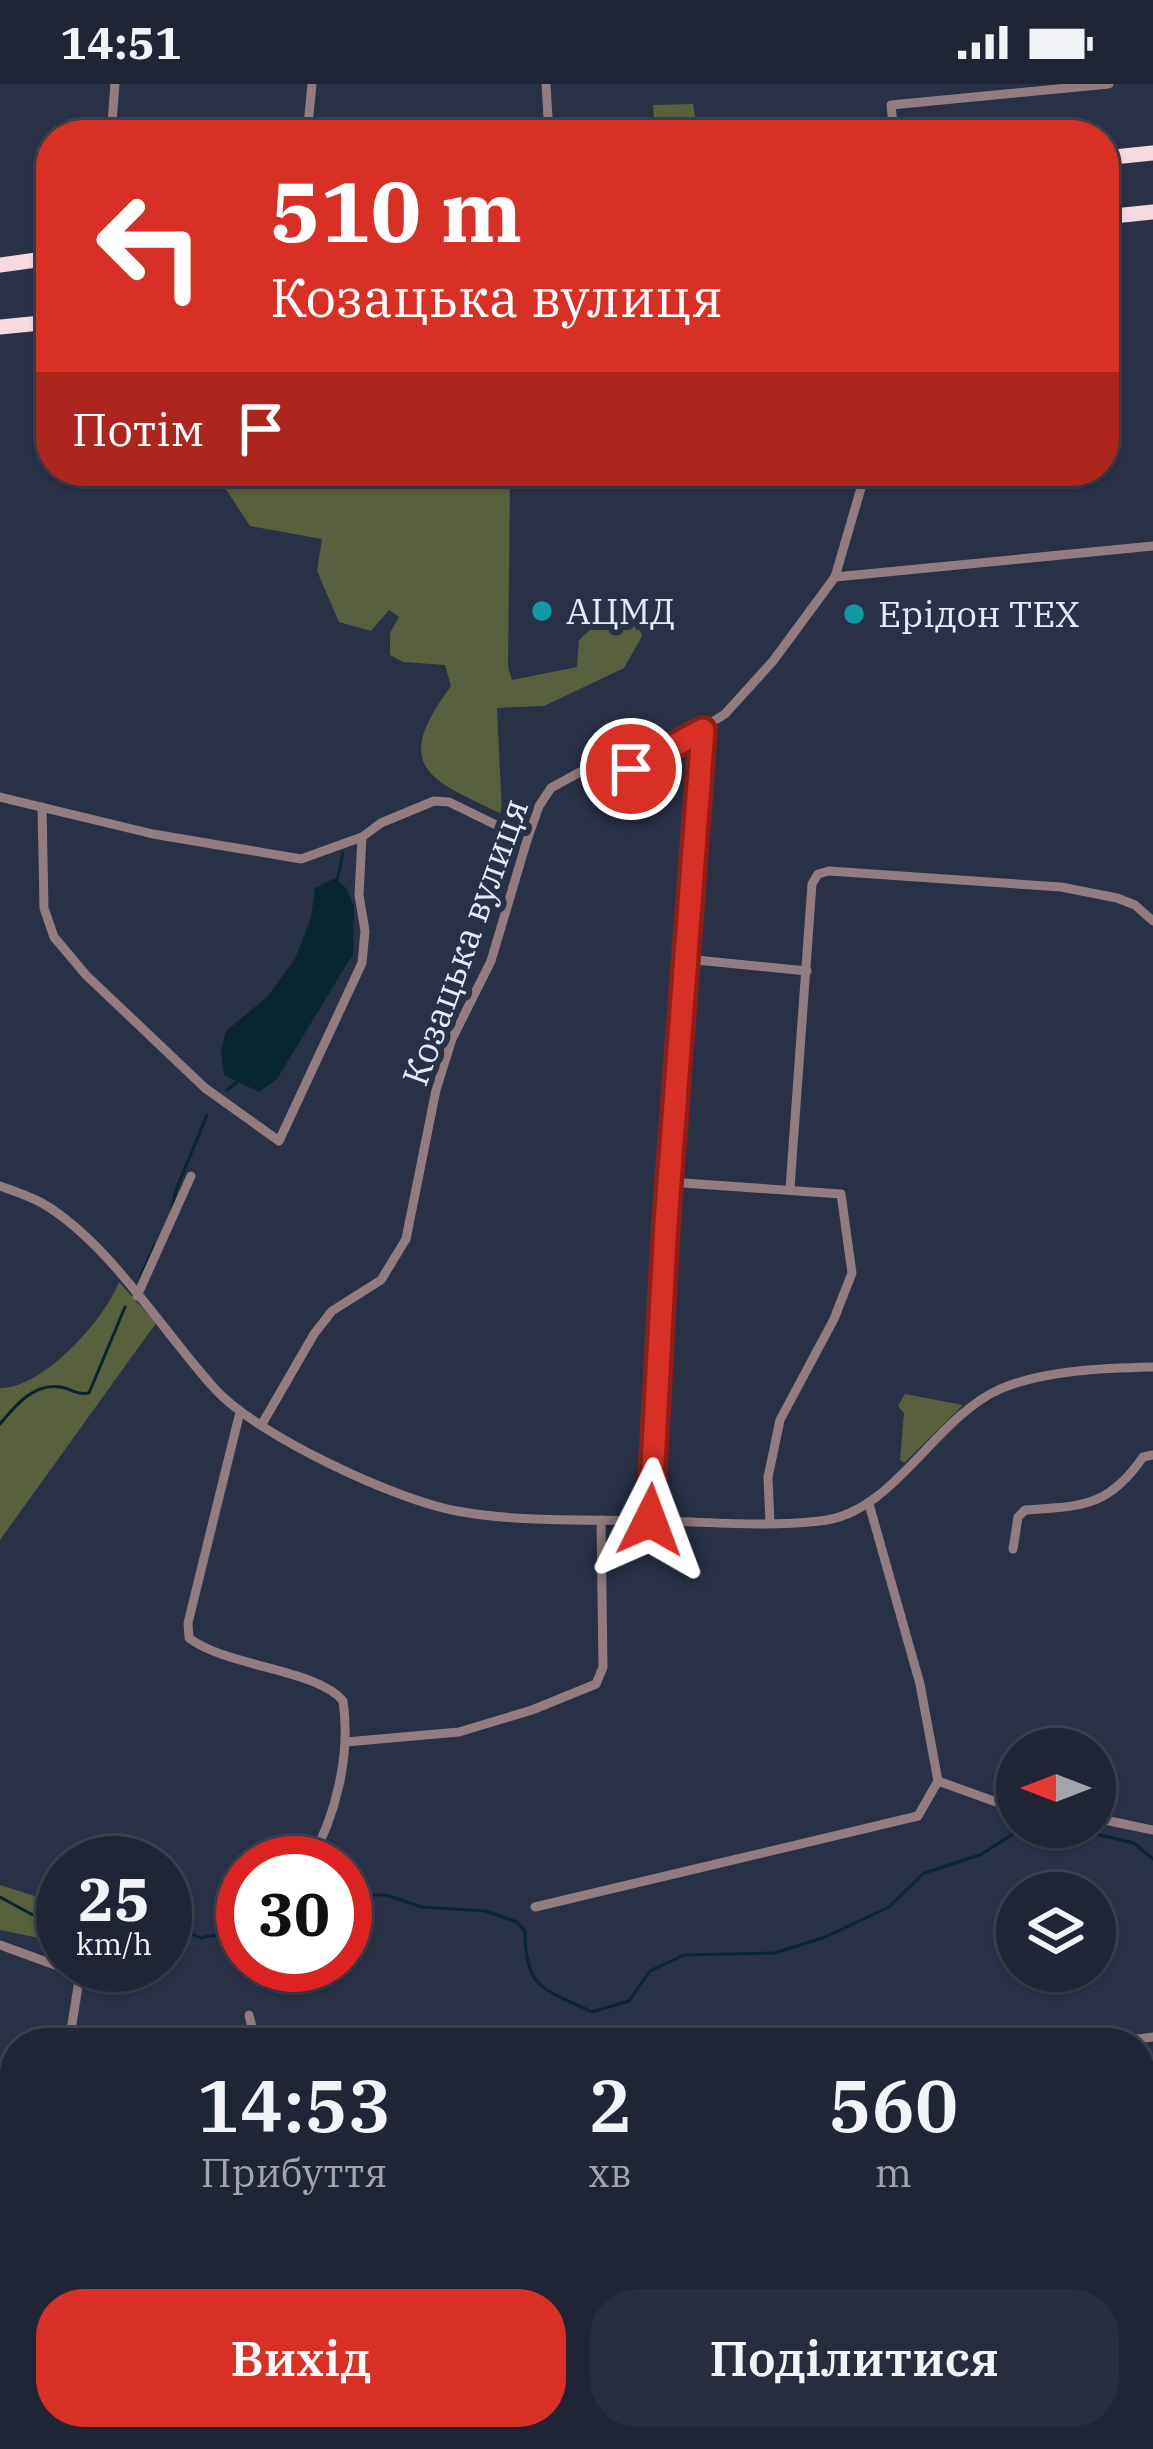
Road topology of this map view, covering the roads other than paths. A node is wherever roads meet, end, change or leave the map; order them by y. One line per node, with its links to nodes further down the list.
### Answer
1 (115, 84): 5 (street)
2 (312, 84): 6 (street)
3 (546, 84): 7 (street)
4 (1109, 84): 8 (street)
5 (112, 120)
6 (309, 120)
7 (548, 120)
8 (892, 120)
9 (1153, 153): 10 (highway)
10 (1119, 156)
11 (1153, 212): 12 (highway)
12 (1119, 215)
13 (36, 260): 14 (highway)
14 (23, 262): 15 (highway); 16 (highway)
15 (0, 265)
16 (36, 266)
17 (36, 322): 18 (highway)
18 (32, 324): 19 (highway); 20 (highway)
19 (36, 324)
20 (0, 327)
21 (862, 486): 23 (street)
22 (1153, 546): 23 (street)
23 (836, 577): 24 (street, Козацька вулиця)
24 (703, 730): 28 (street, Козацька вулиця); 30 (street)
25 (0, 797): 26 (street)
26 (42, 807): 27 (street); 27 (street)
27 (362, 837): 28 (street)
28 (527, 840): 39 (street, Козацька вулиця)
29 (1153, 921): 31 (street)
30 (686, 959): 31 (street); 33 (street)
31 (807, 970): 35 (street)
32 (191, 1176): 36 (street)
33 (669, 1182): 35 (street); 43 (street)
34 (0, 1186): 36 (street)
35 (790, 1188): 44 (street)
36 (137, 1296): 38 (street)
37 (1153, 1367): 41 (street)
38 (241, 1412): 39 (street); 46 (street)
39 (262, 1424): 42 (street)
40 (1153, 1454): 45 (street)
41 (869, 1504): 44 (street); 47 (street)
42 (601, 1520): 43 (street); 46 (street)
43 (650, 1520): 44 (street)
44 (770, 1523)
45 (1013, 1549)
46 (346, 1742): 51 (street)
47 (938, 1781): 48 (street); 52 (street)
48 (996, 1802)
49 (1116, 1822): 50 (street)
50 (1153, 1830)
51 (320, 1836)
52 (535, 1907)
53 (0, 1945): 55 (street)
54 (249, 2015): 56 (street)
55 (71, 2028)
56 (252, 2028)

